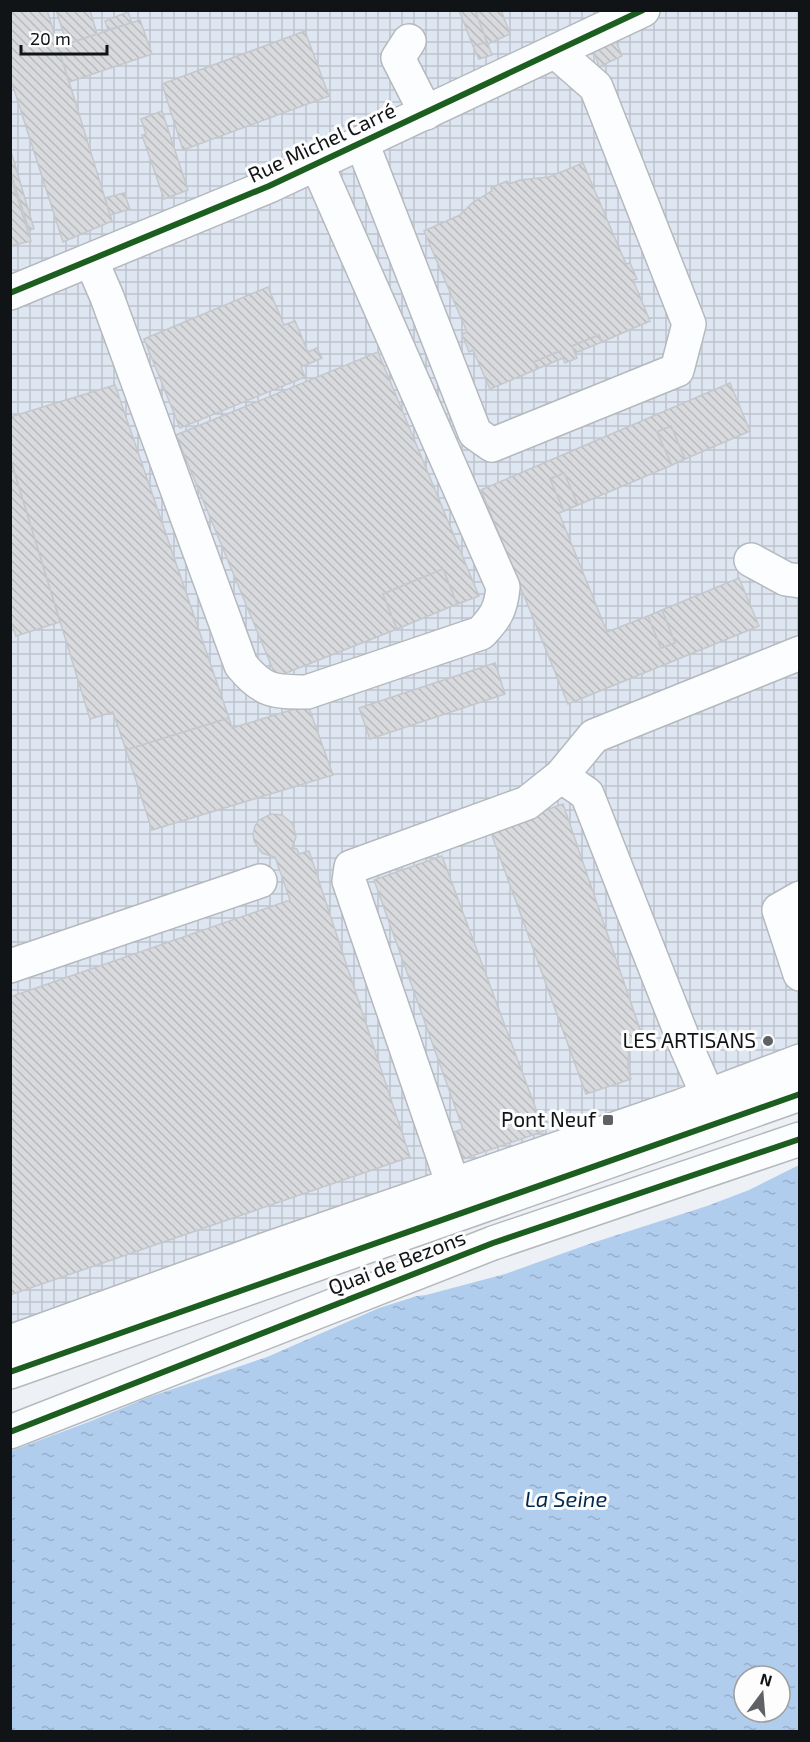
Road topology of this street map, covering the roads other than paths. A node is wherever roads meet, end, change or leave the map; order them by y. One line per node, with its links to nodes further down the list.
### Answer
1 (643, 10): 3 (main road, Rue Michel Carré)
2 (409, 41): 4 (main road)
3 (555, 52): 4 (main road, Rue Michel Carré); 5 (main road)
4 (426, 113): 5 (main road, Rue Michel Carré)
5 (362, 143): 6 (main road, Rue Michel Carré)
6 (317, 164): 7 (main road, Rue Michel Carré); 7 (main road)
7 (91, 260): 8 (main road, Rue Michel Carré)
8 (10, 293)
9 (751, 560): 10 (main road)
10 (800, 581)
11 (800, 653): 12 (main road)
12 (561, 776): 19 (main road); 21 (main road)
13 (260, 881): 15 (main road)
14 (800, 898): 16 (main road)
15 (10, 966)
16 (800, 974)
17 (800, 1061): 19 (main road)
18 (800, 1094): 23 (main road, Quai de Bezons)
19 (708, 1096): 21 (main road)
20 (800, 1139): 24 (main road, Quai de Bezons)
21 (453, 1185): 22 (main road)
22 (10, 1342)
23 (10, 1372)
24 (10, 1432)

